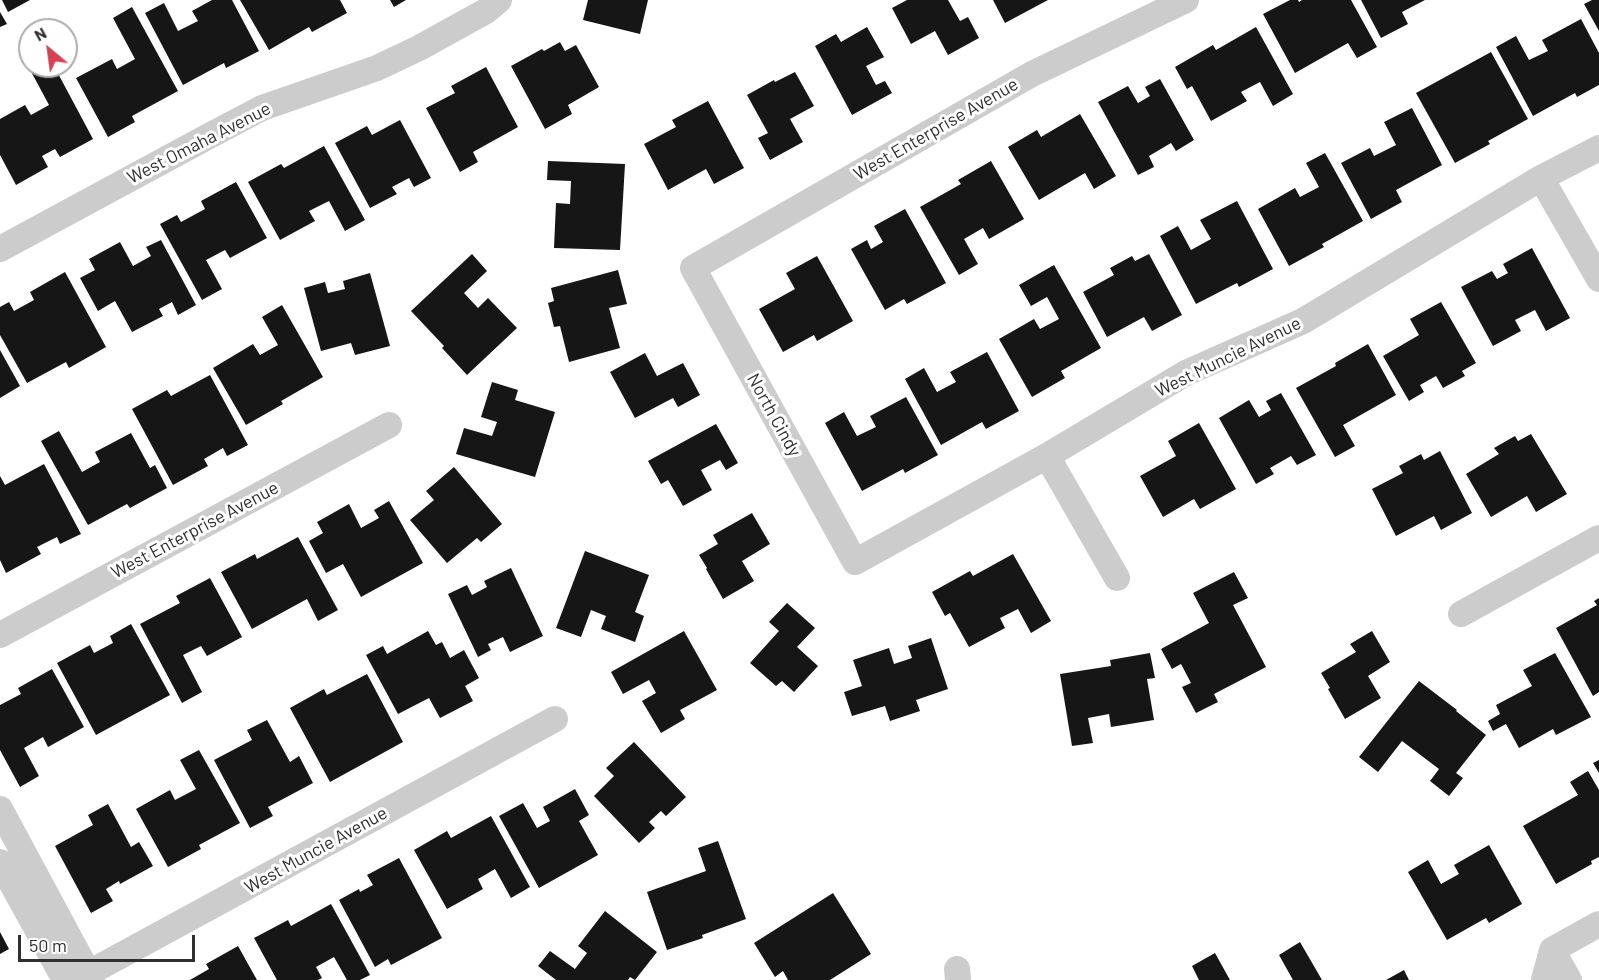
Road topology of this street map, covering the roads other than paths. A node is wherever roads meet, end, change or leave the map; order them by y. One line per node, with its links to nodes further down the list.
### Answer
1 (499, 0): 5 (street, West Omaha Avenue)
2 (1186, 0): 6 (street, West Enterprise Avenue)
3 (1599, 148): 4 (street, West Muncie Avenue)
4 (1541, 178): 7 (street); 9 (street, West Muncie Avenue)
5 (0, 249)
6 (693, 268): 11 (street, North Cindy)
7 (1599, 279)
8 (389, 424): 14 (street, West Enterprise Avenue)
9 (1047, 456): 11 (street, West Muncie Avenue); 12 (street)
10 (1599, 538): 13 (street)
11 (855, 562)
12 (1117, 578)
13 (1461, 614)
14 (0, 635)
15 (555, 719): 20 (street, West Muncie Avenue)
16 (0, 809): 20 (street)
17 (0, 862): 20 (street)
18 (1599, 924): 19 (street)
19 (1552, 950): 21 (street); 22 (street)
20 (81, 978)
21 (1544, 980)
22 (1569, 980)

